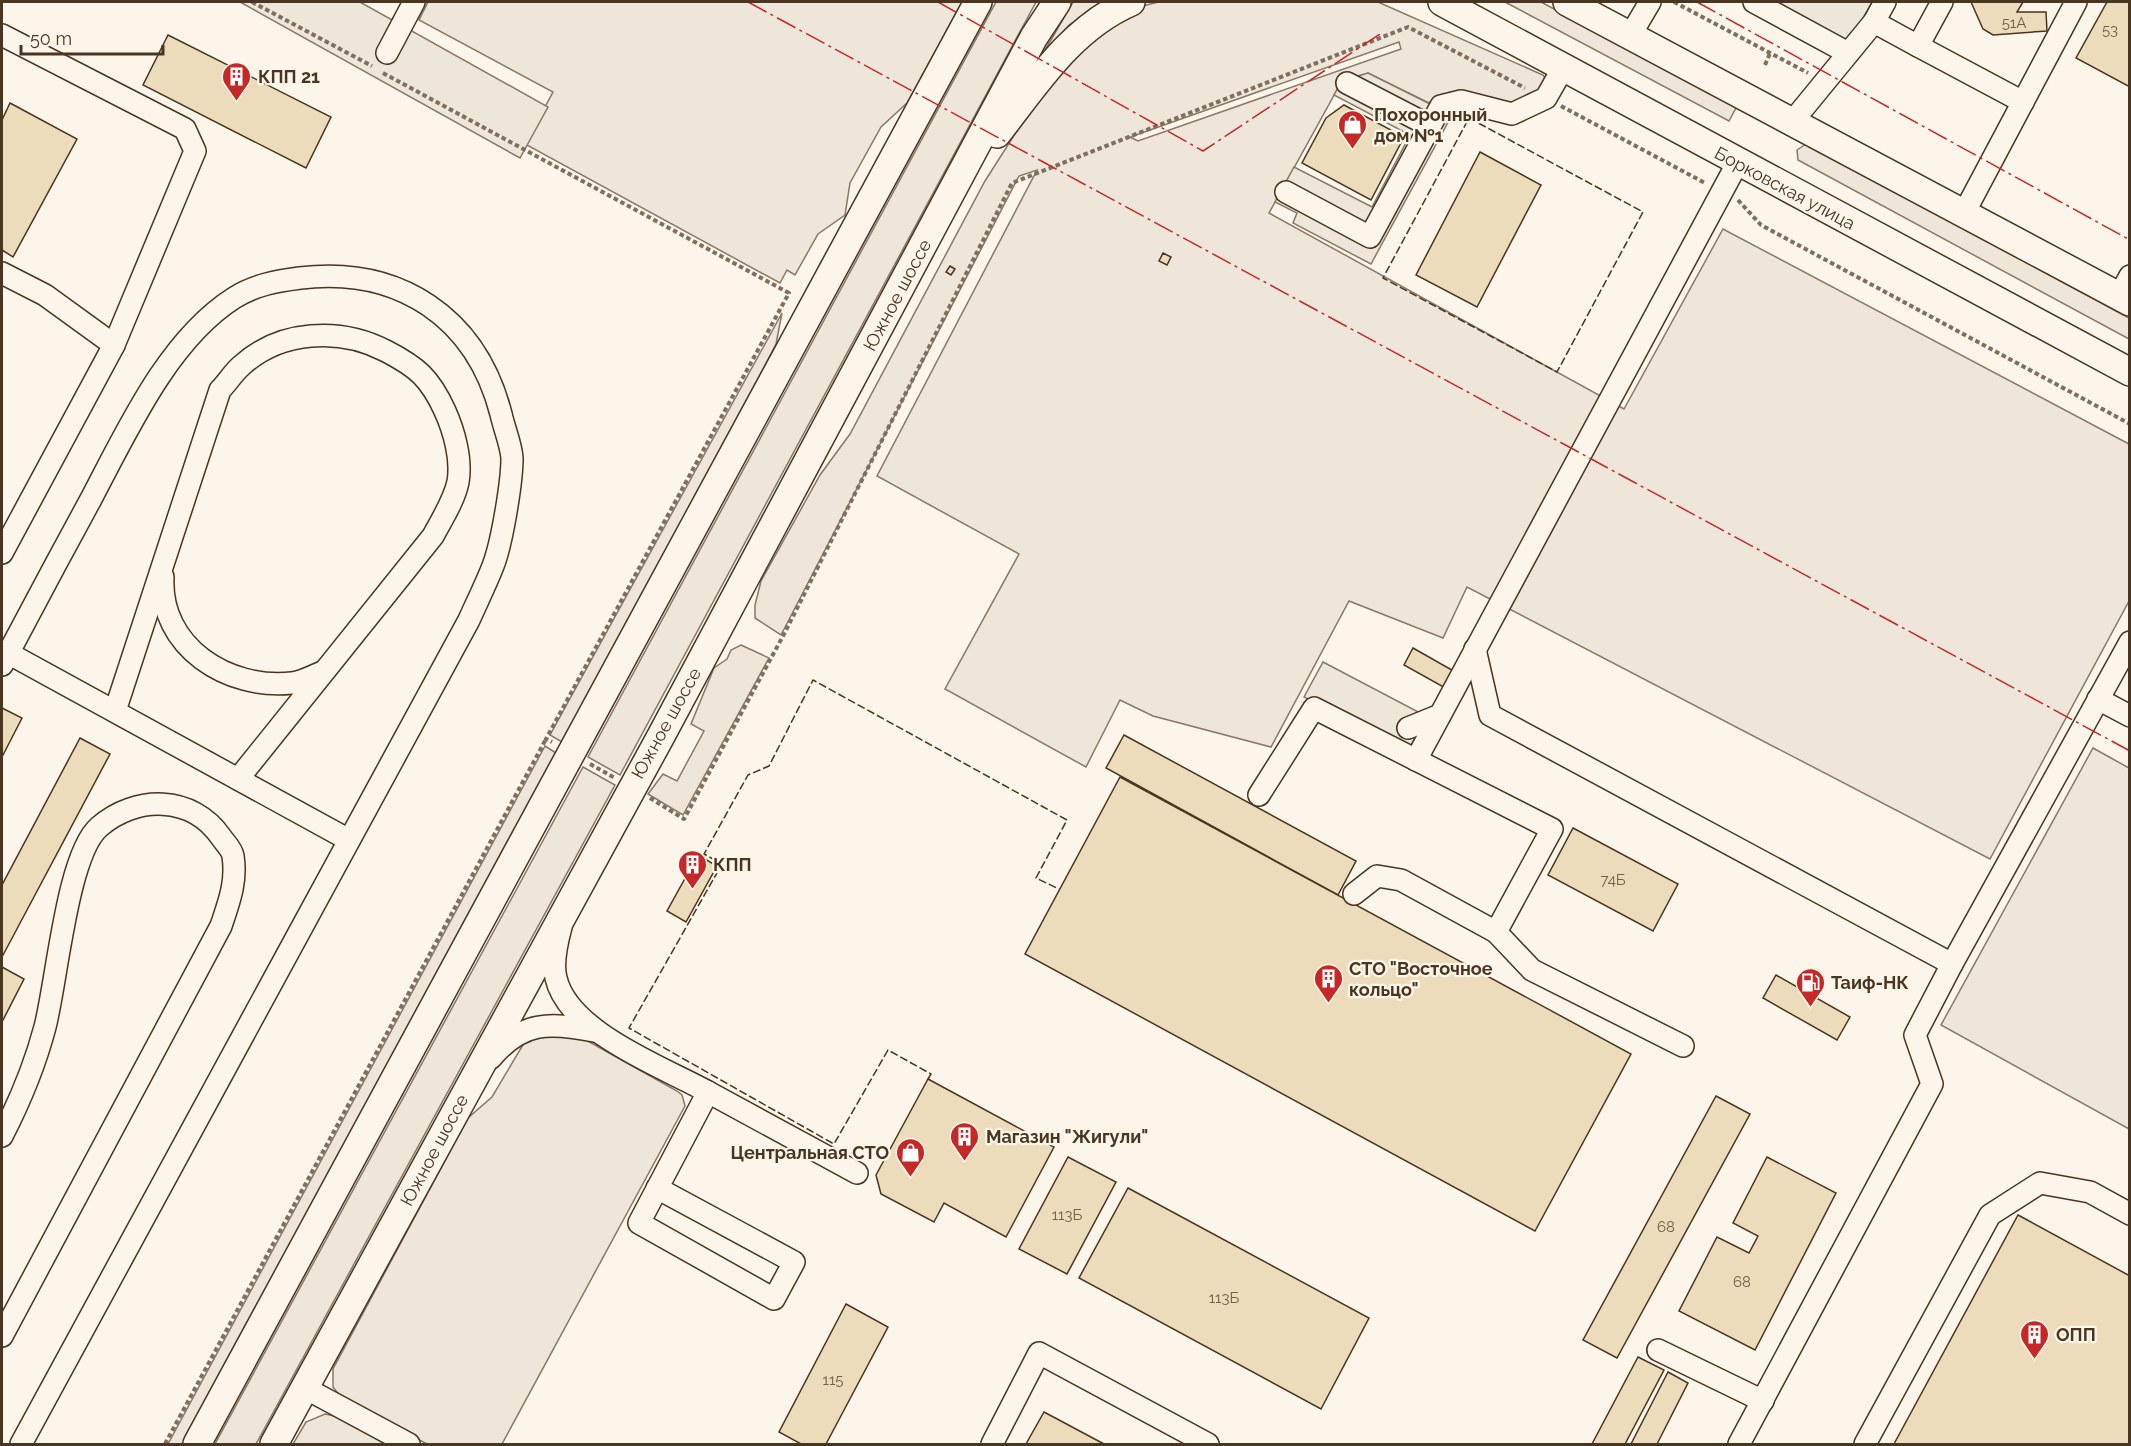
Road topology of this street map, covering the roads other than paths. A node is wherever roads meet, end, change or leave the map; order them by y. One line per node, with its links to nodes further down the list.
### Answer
1 (414, 2): 18 (street)
2 (978, 2): 65 (main road)
3 (1057, 2): 28 (main road, Южное шоссе)
4 (1131, 2): 28 (main road)
5 (1418, 2): 14 (main road)
6 (1442, 2): 14 (main road, Борковская улица)
7 (1567, 2): 16 (main road)
8 (1650, 2): 16 (street)
9 (1754, 2): 19 (street)
10 (1885, 2): 13 (street)
11 (1942, 2): 17 (street)
12 (2076, 2): 22 (street)
13 (1874, 22): 17 (street); 19 (street)
14 (1484, 25): 20 (main road, Борковская улица)
15 (2, 35): 31 (street)
16 (1630, 36): 23 (main road)
17 (1918, 46): 22 (street)
18 (387, 53)
19 (1848, 53): 23 (street)
20 (1563, 68): 24 (street); 25 (main road, Борковская улица)
21 (1347, 83): 24 (street)
22 (2023, 102): 27 (street)
23 (1792, 122): 27 (main road)
24 (1430, 126): 26 (street)
25 (1738, 162): 32 (main road, Борковская улица); 36 (street)
26 (1286, 192)
27 (1964, 213): 30 (main road)
28 (925, 242): 49 (main road, Южное шоссе)
29 (2, 273): 31 (street)
30 (2126, 291)
31 (114, 345): 33 (street)
32 (2130, 372)
33 (2, 553)
34 (163, 564): 38 (street); 38 (street); 40 (street)
35 (2130, 642): 39 (street)
36 (1476, 649): 41 (street); 51 (street)
37 (5, 659): 40 (street); 47 (street)
38 (324, 671): 45 (street)
39 (2098, 699): 42 (street); 51 (street)
40 (115, 711): 45 (street)
41 (1440, 715): 43 (street); 44 (street)
42 (2130, 716)
43 (1408, 728)
44 (1416, 760): 46 (street); 50 (street)
45 (238, 779): 47 (street)
46 (1259, 795)
47 (349, 840): 64 (street)
48 (1354, 894): 50 (street)
49 (564, 910): 52 (street); 54 (main road, Южное шоссе)
50 (1496, 932): 53 (street)
51 (1953, 964): 63 (street)
52 (594, 1031): 54 (street); 55 (street)
53 (1683, 1046)
54 (471, 1081): 62 (main road, Южное шоссе)
55 (708, 1092): 57 (street); 58 (street)
56 (2, 1136): 60 (street)
57 (857, 1173)
58 (657, 1188): 58 (street)
59 (2130, 1214): 71 (street)
60 (2, 1336)
61 (1658, 1350): 63 (street)
62 (306, 1388): 66 (main road, Южное шоссе); 67 (street)
63 (1763, 1401): 70 (street)
64 (21, 1444)
65 (197, 1444)
66 (274, 1444)
67 (409, 1444)
68 (992, 1444): 69 (street)
69 (1208, 1444)
70 (1739, 1444)
71 (1865, 1444)

